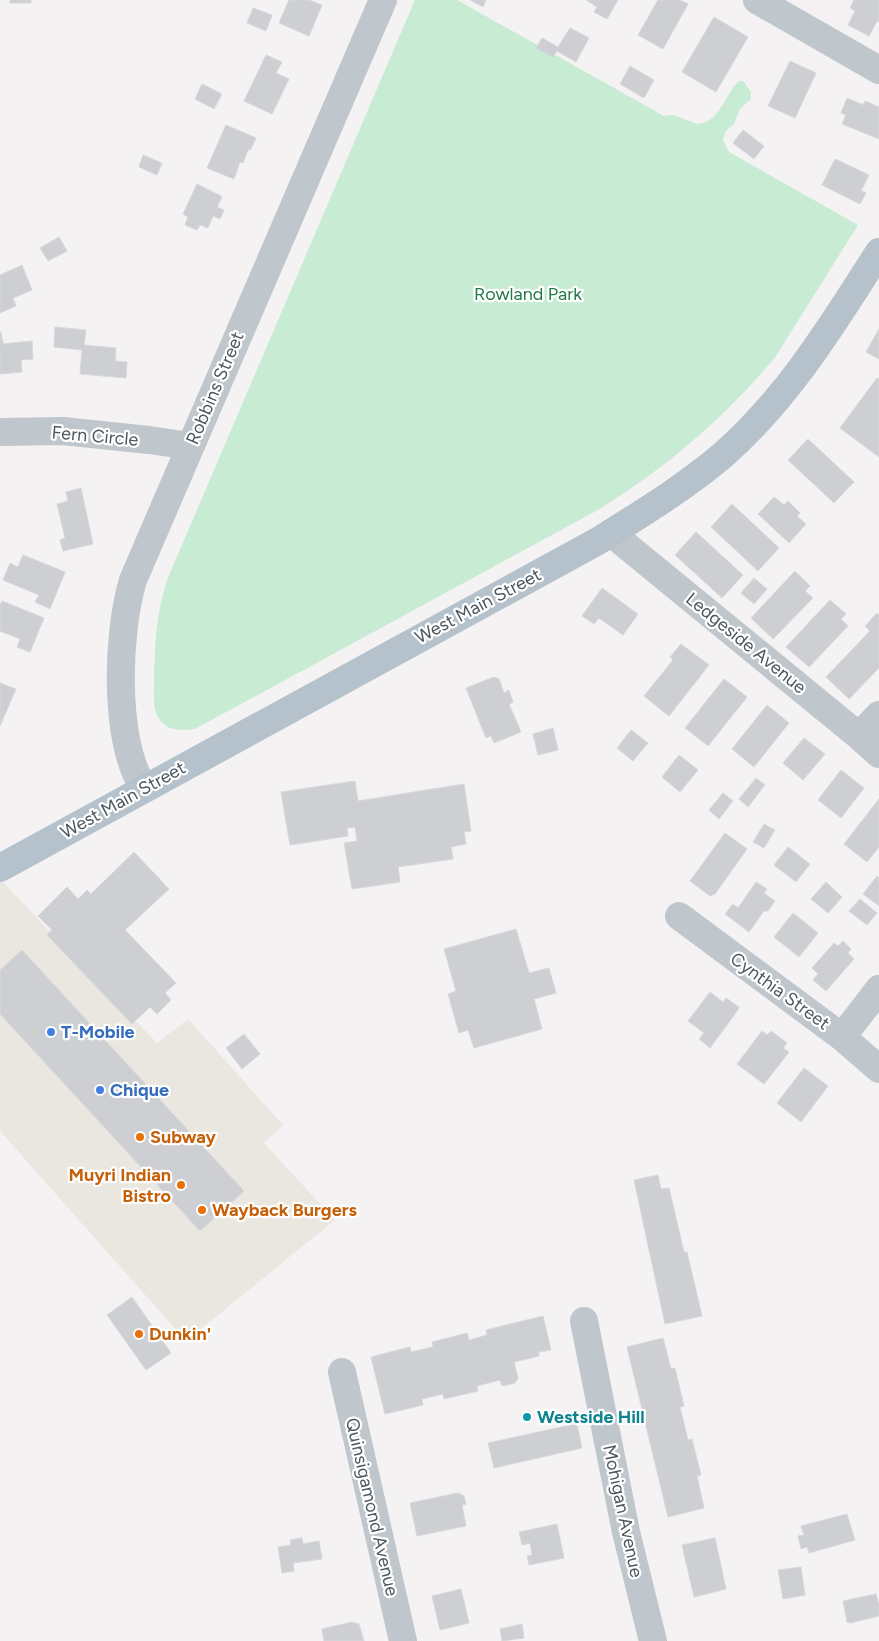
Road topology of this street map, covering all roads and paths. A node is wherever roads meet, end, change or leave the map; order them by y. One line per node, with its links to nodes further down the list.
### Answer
1 (383, 0): 6 (street, Robbins Street)
2 (757, 0): 3 (street)
3 (879, 70)
4 (879, 252): 7 (main road, West Main Street)
5 (0, 432): 6 (street, Fern Circle)
6 (190, 446): 11 (street, Robbins Street)
7 (611, 533): 9 (street, Ledgeside Avenue); 11 (main road, West Main Street)
8 (879, 715): 9 (street)
9 (859, 736): 10 (street, Ledgeside Avenue)
10 (879, 754)
11 (144, 789): 12 (main road, West Main Street)
12 (0, 868)
13 (678, 916): 15 (street, Cynthia Street)
14 (879, 990): 15 (street)
15 (842, 1036): 16 (street, Cynthia Street)
16 (879, 1069)
17 (584, 1321): 20 (street, Mohigan Avenue)
18 (342, 1372): 19 (street, Quinsigamond Avenue)
19 (403, 1641)
20 (653, 1641)

